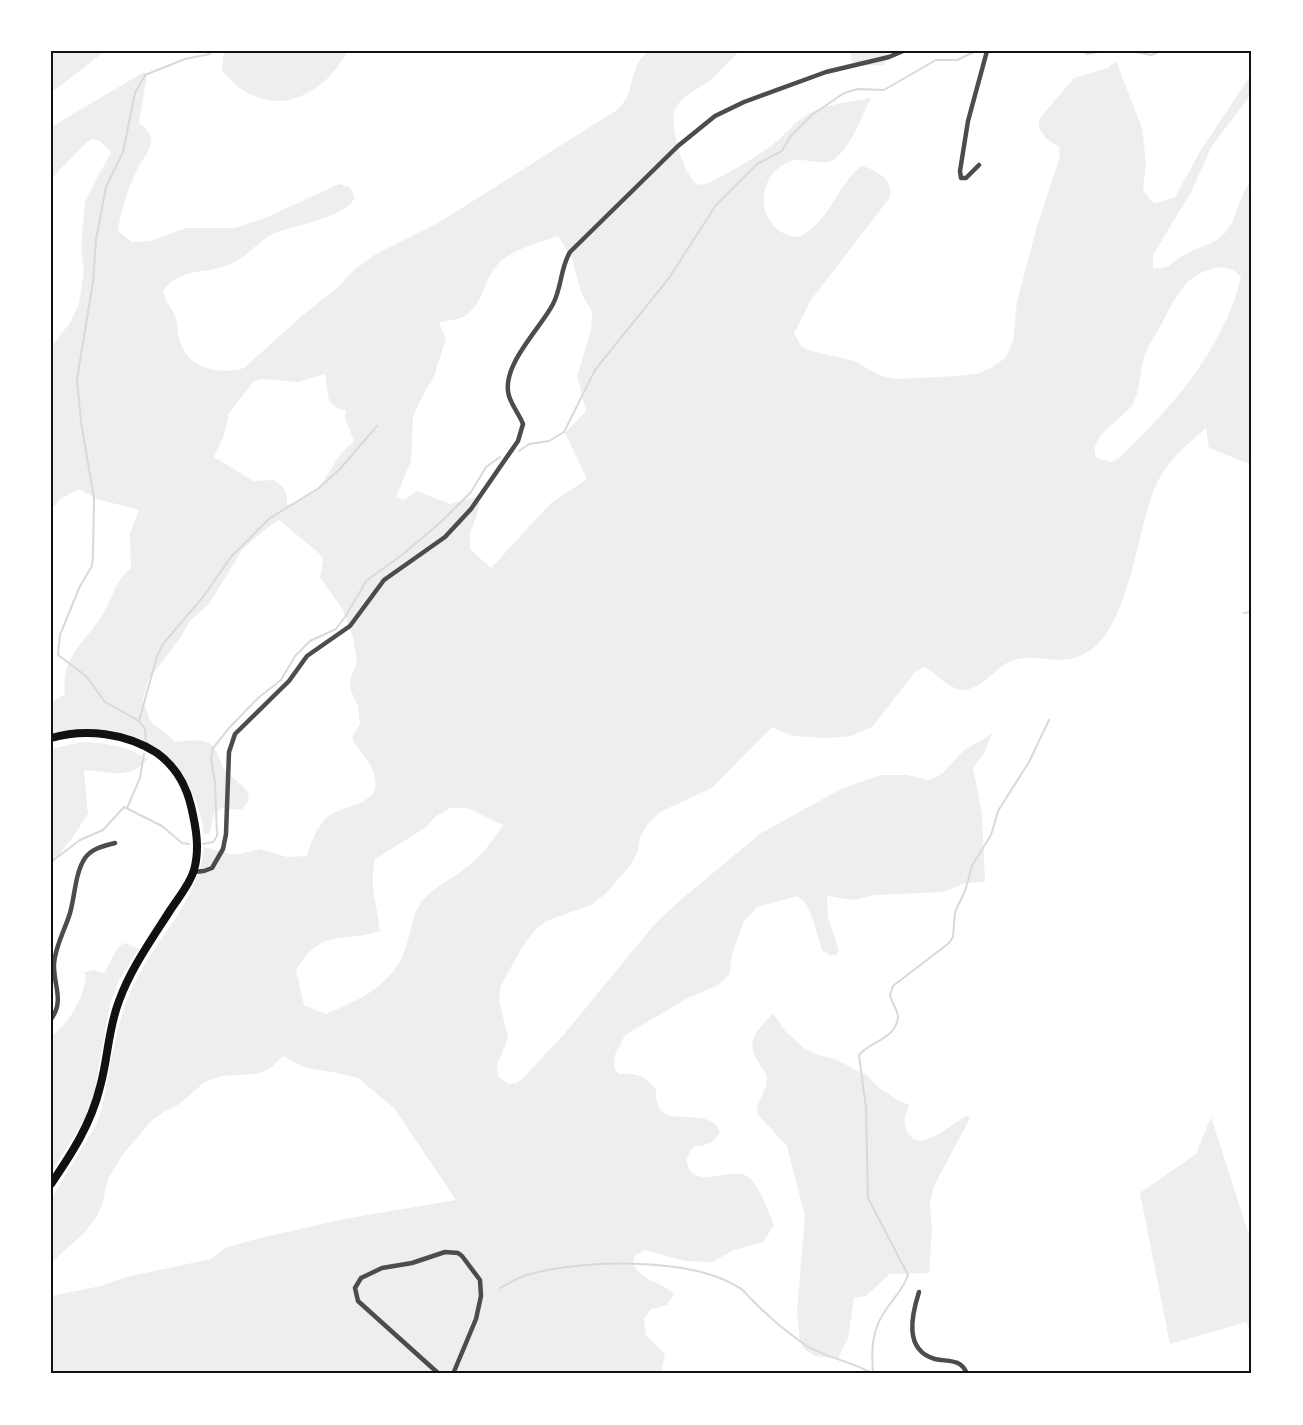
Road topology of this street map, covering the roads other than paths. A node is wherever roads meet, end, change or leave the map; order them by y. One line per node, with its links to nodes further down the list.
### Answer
1 (903, 51): 6 (street)
2 (987, 51): 3 (street)
3 (979, 165)
4 (51, 738): 6 (highway)
5 (115, 843): 7 (street)
6 (193, 872): 8 (highway)
7 (51, 1019)
8 (51, 1184)
9 (919, 1292): 12 (street)
10 (439, 1374): 11 (street)
11 (453, 1374)
12 (967, 1374)

